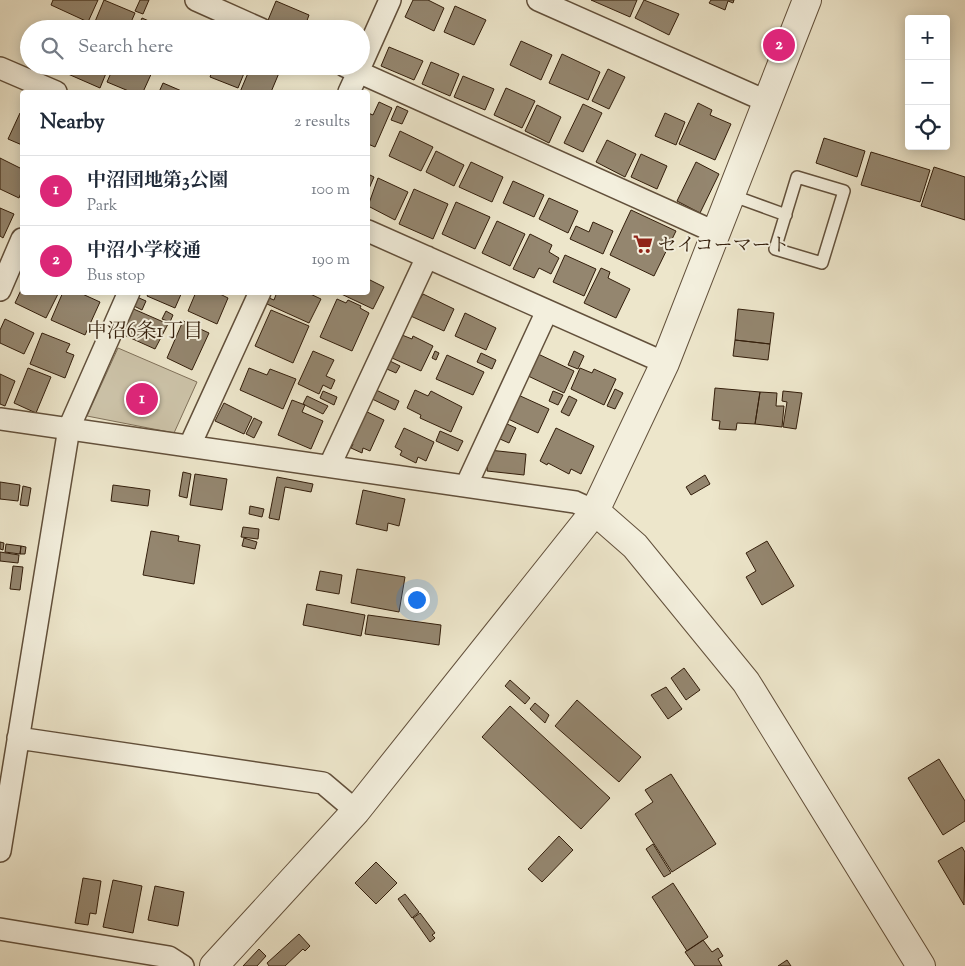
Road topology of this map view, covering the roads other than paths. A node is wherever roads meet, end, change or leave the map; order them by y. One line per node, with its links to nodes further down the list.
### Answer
1 (196, 0): 5 (street)
2 (390, 0): 6 (street)
3 (538, 0): 12 (street)
4 (807, 0): 12 (street)
5 (241, 20)
6 (370, 40)
7 (0, 68): 10 (street)
8 (370, 74): 16 (street)
9 (354, 75): 11 (street)
10 (51, 90)
11 (350, 90)
12 (768, 102): 13 (street)
13 (731, 195): 14 (lane); 16 (street)
14 (786, 215): 14 (lane)
15 (370, 232): 18 (street)
16 (717, 233): 23 (street)
17 (20, 244): 19 (street)
18 (427, 257): 22 (street); 27 (street)
19 (0, 290)
20 (128, 295): 25 (street)
21 (259, 295): 26 (street)
22 (547, 310): 23 (street); 28 (street)
23 (665, 363): 29 (street)
24 (0, 419): 25 (street)
25 (69, 428): 26 (street); 30 (street)
26 (190, 445): 27 (street)
27 (330, 465): 28 (street)
28 (466, 486): 29 (street)
29 (595, 511): 31 (street); 36 (street)
30 (12, 747): 31 (street); 32 (street)
31 (356, 810): 35 (street)
32 (0, 851)
33 (0, 930): 34 (street)
34 (183, 966)
35 (214, 966)
36 (921, 966)

